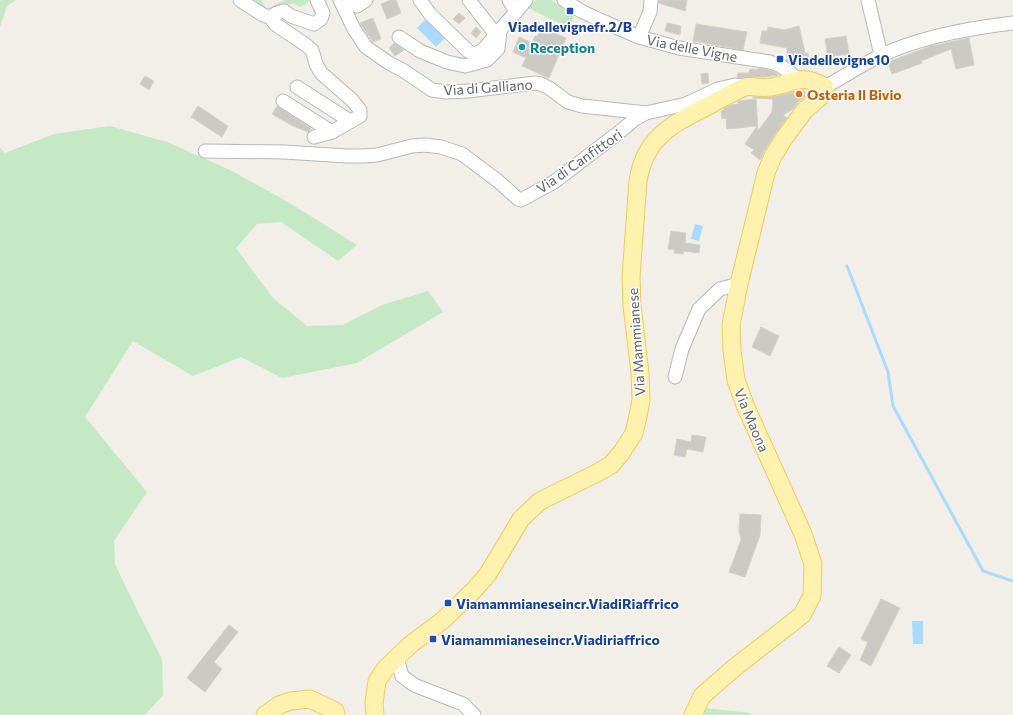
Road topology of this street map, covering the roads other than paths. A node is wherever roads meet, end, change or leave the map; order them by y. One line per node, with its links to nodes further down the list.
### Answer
1 (240, 0): 14 (street)
2 (317, 0): 14 (street)
3 (340, 0): 25 (street, Via di Galliano)
4 (350, 0): 5 (street)
5 (366, 0)
6 (420, 0): 16 (street)
7 (468, 0): 16 (street)
8 (509, 0): 13 (street)
9 (526, 0): 13 (street)
10 (564, 0): 18 (street, Via delle Vigne)
11 (651, 0): 18 (street)
12 (868, 0): 19 (street)
13 (516, 12): 16 (street)
14 (270, 17): 26 (street)
15 (1013, 23): 19 (street)
16 (498, 33): 17 (street)
17 (399, 37)
18 (639, 37): 20 (street, Via delle Vigne)
19 (881, 55): 23 (street)
20 (799, 80): 21 (main road, Via Mammianese); 23 (main road, Via Mammianese)
21 (747, 86): 25 (street, Via di Canfittori); 32 (main road, Via Mammianese)
22 (297, 87): 26 (street)
23 (824, 87): 30 (main road, Via Maona)
24 (283, 101): 27 (street)
25 (646, 113): 29 (street, Via di Canfittori)
26 (350, 121): 27 (street)
27 (332, 132): 28 (street)
28 (314, 137)
29 (205, 151)
30 (740, 284): 31 (street); 37 (main road, Via Maona)
31 (675, 378)
32 (397, 658): 35 (main road, Via Mammianese); 36 (street)
33 (265, 715): 34 (main road)
34 (336, 715)
35 (375, 715)
36 (474, 715)
37 (693, 715)

